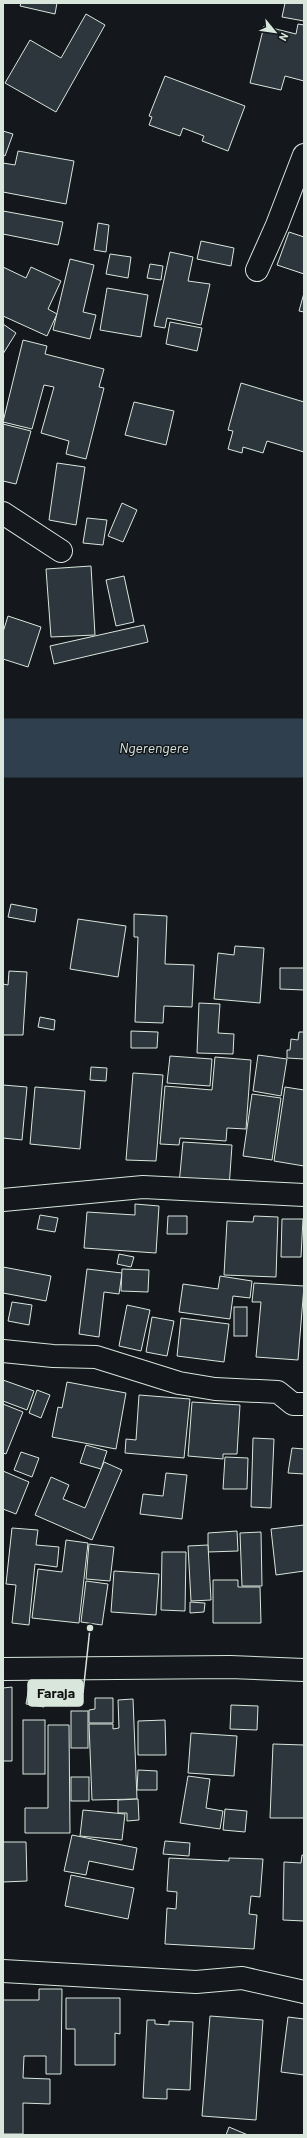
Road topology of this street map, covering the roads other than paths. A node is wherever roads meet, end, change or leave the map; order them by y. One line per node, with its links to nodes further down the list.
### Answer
1 (304, 155): 2 (street)
2 (257, 270)
3 (3, 513): 4 (street)
4 (61, 551)
5 (304, 1195): 6 (street)
6 (3, 1200)
7 (3, 1351): 8 (street)
8 (304, 1404)
9 (3, 1669): 10 (street)
10 (304, 1670)
11 (3, 1971): 12 (street)
12 (304, 1992)

